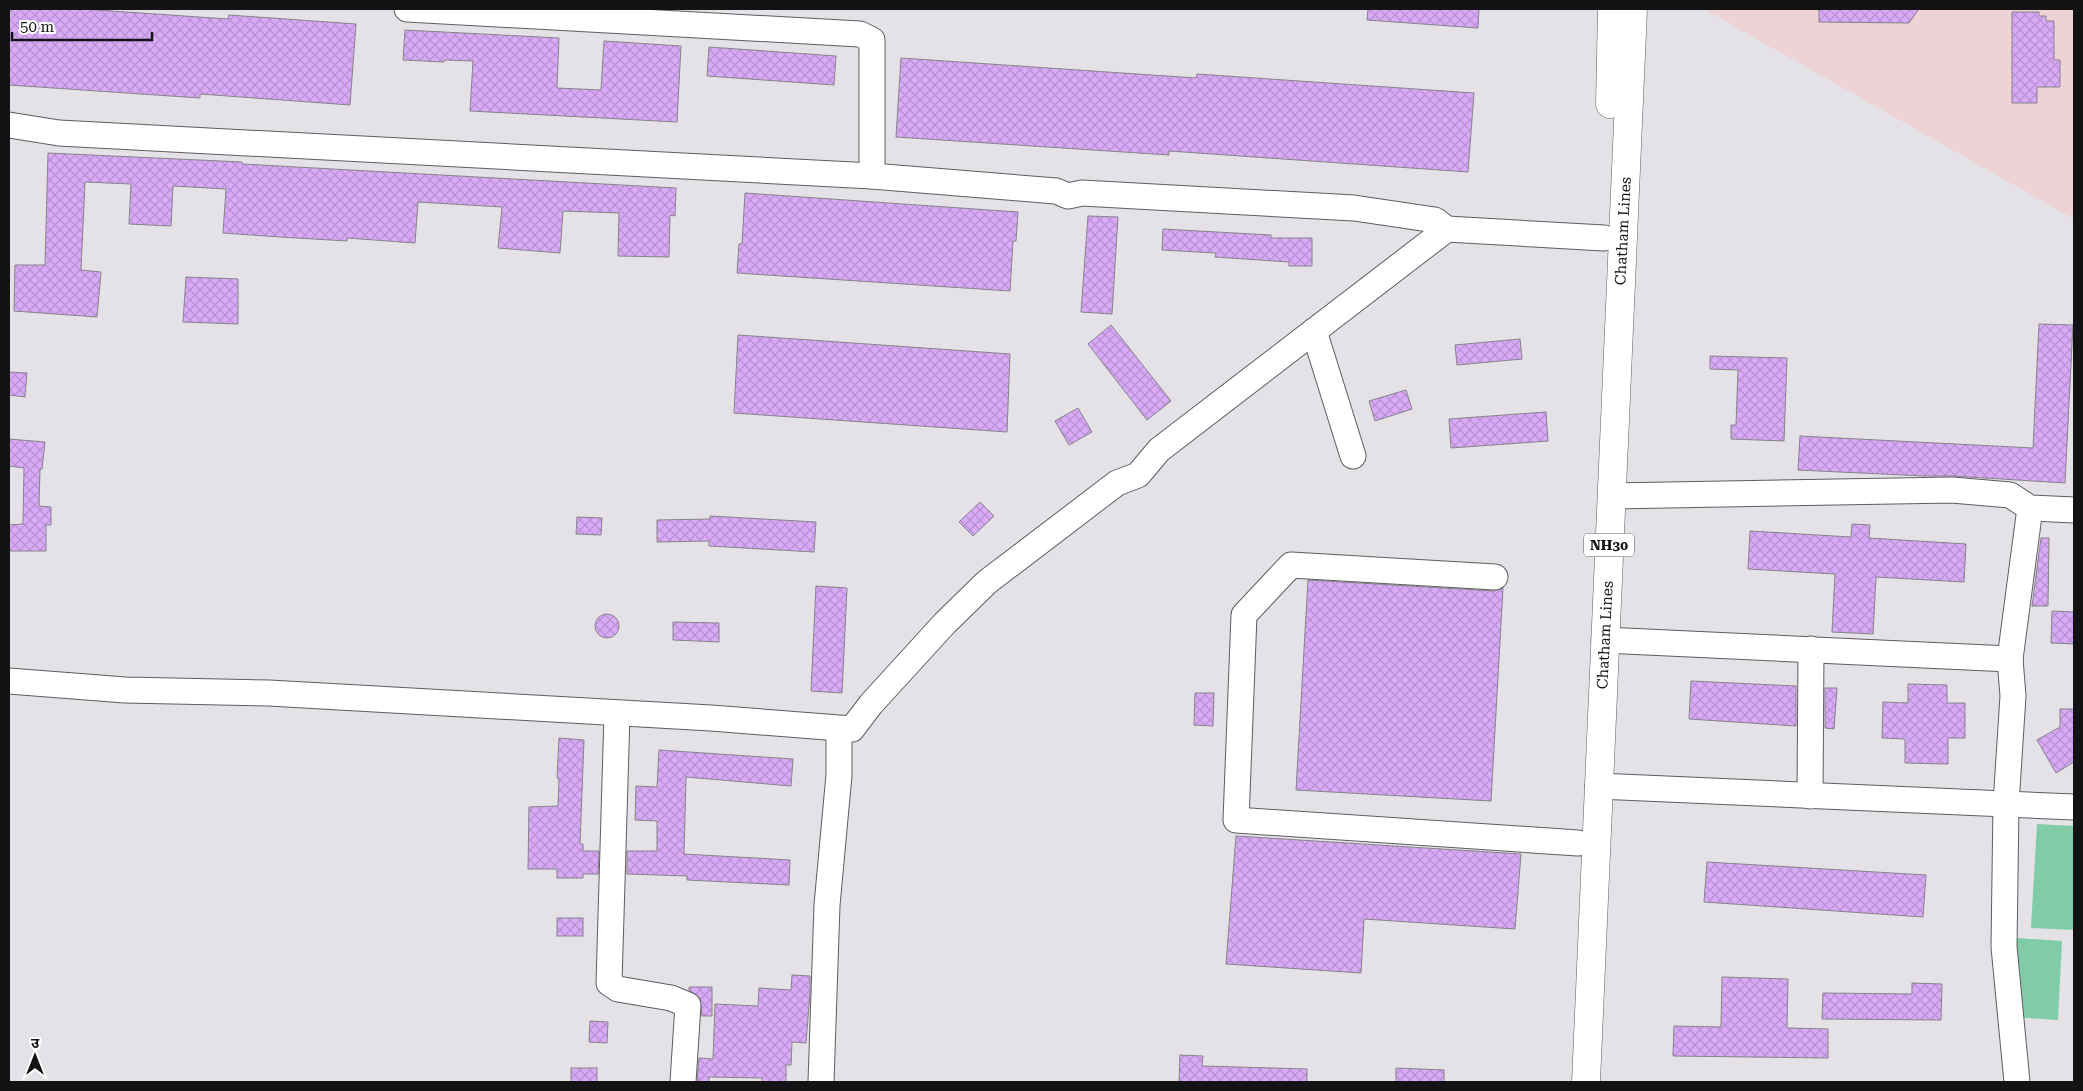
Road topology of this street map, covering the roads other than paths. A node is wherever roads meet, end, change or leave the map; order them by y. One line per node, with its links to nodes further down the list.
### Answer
1 (407, 9): 4 (street)
2 (1626, 9): 6 (highway, Chatham Lines / NH30); 9 (highway, Chatham Lines / NH30)
3 (9, 125): 4 (street)
4 (872, 176): 5 (street)
5 (1447, 229): 6 (street); 7 (street)
6 (1604, 238): 23 (highway, Chatham Lines / NH30)
7 (1314, 331): 8 (street); 18 (street)
8 (1353, 456)
9 (1611, 496): 10 (street); 13 (highway, Chatham Lines / NH30)
10 (2030, 508): 11 (street); 15 (street)
11 (2074, 510)
12 (1495, 577): 23 (street)
13 (1604, 640): 14 (street); 19 (highway, Chatham Lines / NH30)
14 (1810, 649): 15 (street); 20 (street)
15 (2010, 658): 21 (street)
16 (9, 681): 17 (street)
17 (617, 714): 18 (street); 24 (street)
18 (839, 729): 25 (street)
19 (1598, 786): 20 (street); 27 (highway, Chatham Lines / NH30)
20 (1810, 796): 21 (street)
21 (2006, 804): 22 (street); 28 (street)
22 (2074, 807)
23 (1578, 843): 26 (highway, Chatham Lines / NH30)
24 (683, 1082)
25 (821, 1082)
26 (1568, 1082)
27 (1586, 1082)
28 (2017, 1082)

